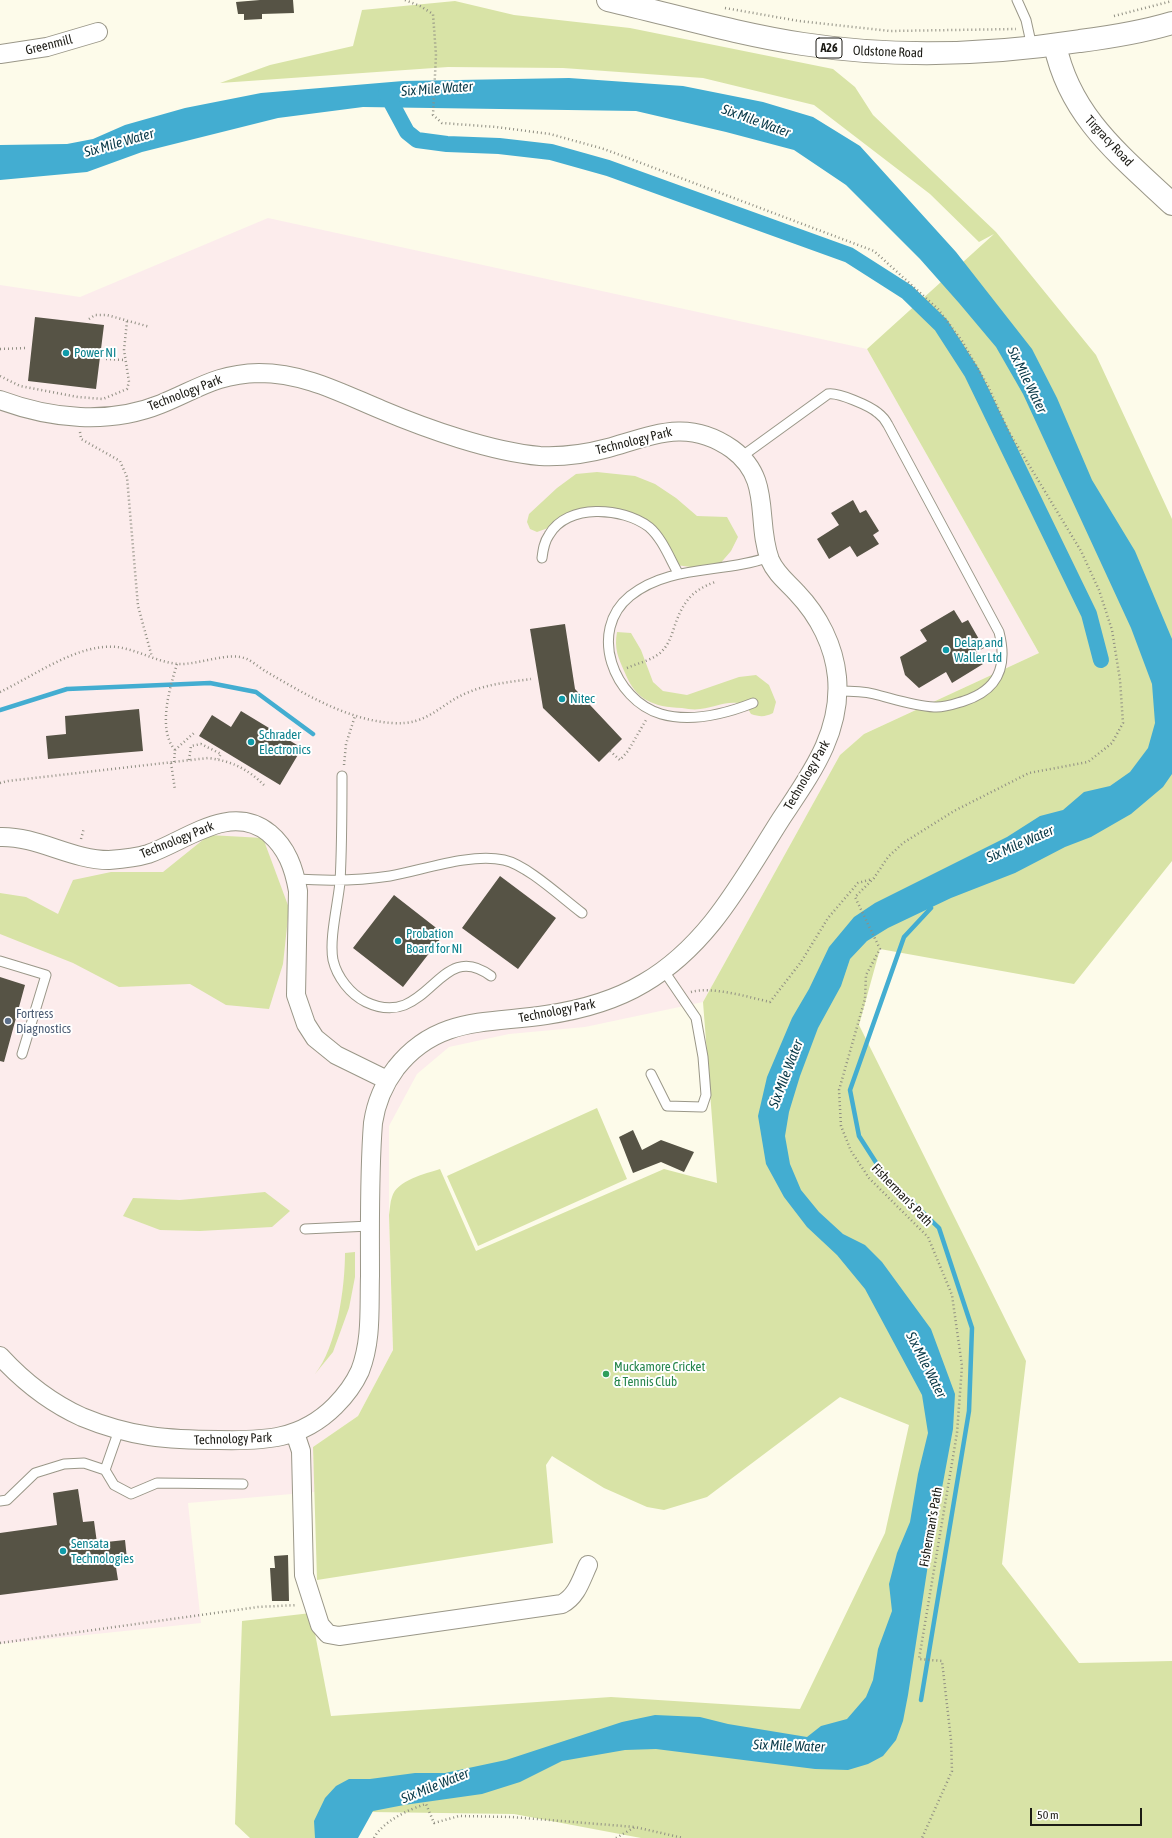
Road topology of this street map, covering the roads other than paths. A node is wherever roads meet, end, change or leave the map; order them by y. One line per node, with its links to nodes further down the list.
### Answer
1 (608, 0): 5 (main road, Oldstone Road / A26)
2 (1017, 0): 5 (lane)
3 (1172, 23): 6 (main road, Oldstone Road / A26)
4 (98, 32): 7 (street, Greenmill)
5 (1030, 38): 6 (main road, Oldstone Road / A26)
6 (1055, 45): 8 (main road, Tirgracy Road)
7 (0, 54)
8 (1172, 204)
9 (0, 400): 10 (street, Technology Park)
10 (741, 457): 11 (street, Technology Park); 14 (lane)
11 (769, 557): 13 (lane); 14 (street, Technology Park)
12 (542, 558): 13 (lane)
13 (678, 573): 15 (lane)
14 (838, 691): 22 (street, Technology Park)
15 (753, 703)
16 (342, 776): 19 (lane)
17 (0, 837): 18 (street, Technology Park)
18 (296, 879): 19 (lane); 26 (street, Technology Park)
19 (340, 882): 20 (lane); 23 (lane)
20 (582, 912)
21 (0, 961): 24 (lane)
22 (664, 971): 25 (lane); 26 (street, Technology Park)
23 (491, 976)
24 (22, 1054)
25 (651, 1074)
26 (388, 1080): 27 (street, Technology Park)
27 (370, 1226): 28 (lane); 31 (street, Technology Park)
28 (305, 1229)
29 (0, 1356): 30 (street, Technology Park)
30 (119, 1430): 31 (street, Technology Park); 32 (lane)
31 (295, 1433): 35 (street)
32 (106, 1470): 33 (lane); 34 (lane)
33 (242, 1484)
34 (0, 1501)
35 (588, 1565)

